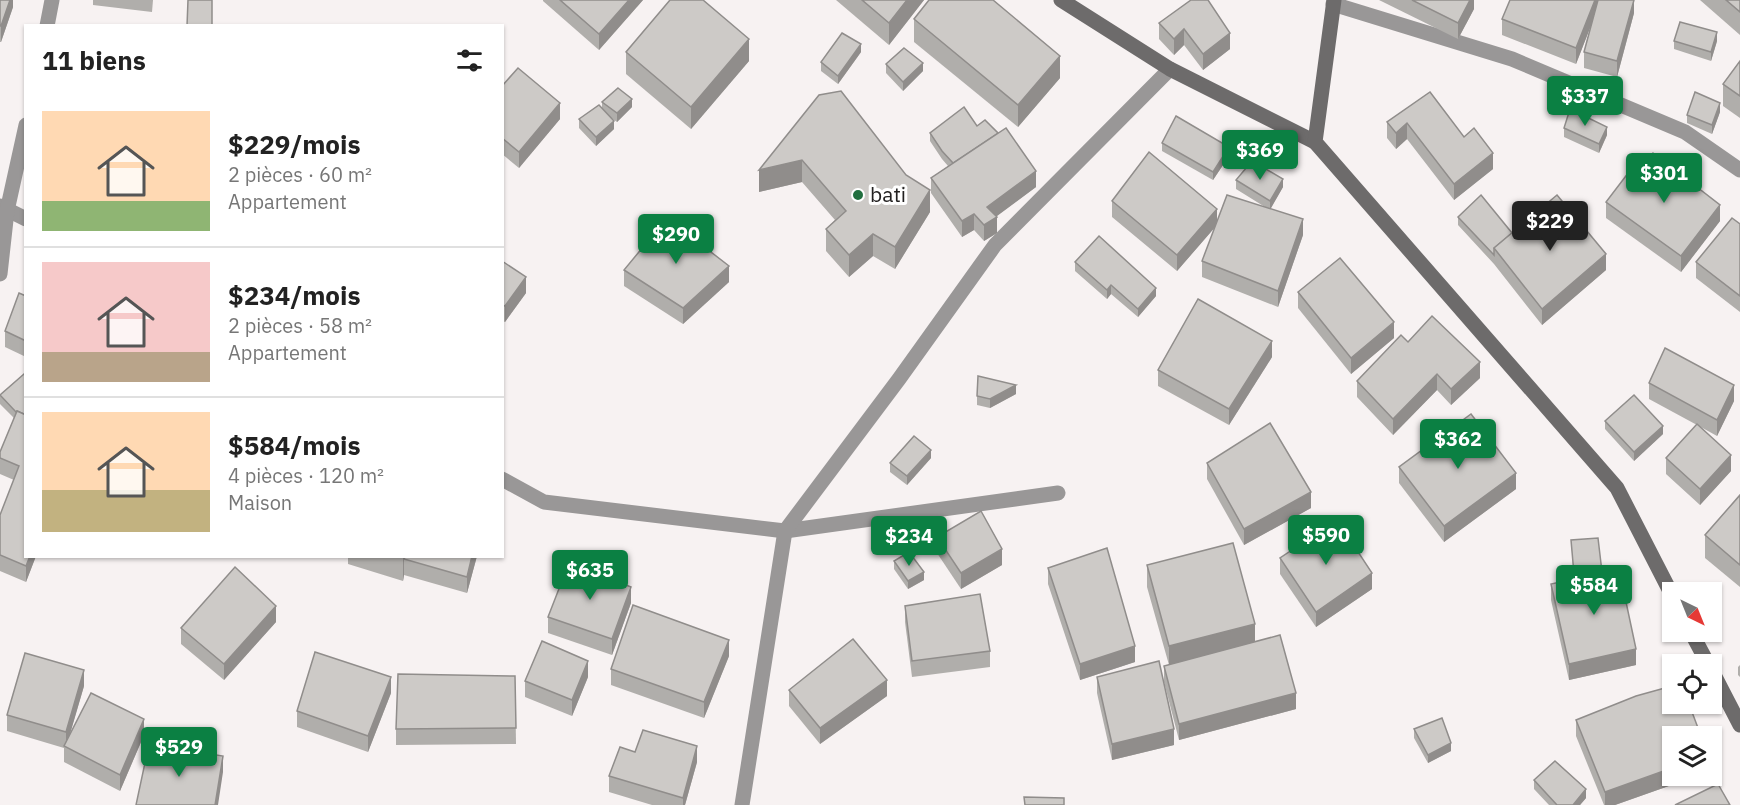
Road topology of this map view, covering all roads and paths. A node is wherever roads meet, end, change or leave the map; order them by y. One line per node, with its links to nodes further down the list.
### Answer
1 (52, 0): 4 (street)
2 (1060, 0): 5 (street)
3 (1334, 2): 7 (street); 8 (street)
4 (46, 24)
5 (1170, 69): 7 (street); 14 (street)
6 (24, 133): 9 (street)
7 (1315, 142): 15 (street)
8 (1740, 170)
9 (4, 208): 10 (street); 11 (street)
10 (24, 218)
11 (0, 274)
12 (504, 480): 14 (street)
13 (1058, 493): 14 (street)
14 (785, 531): 18 (street)
15 (1665, 582)
16 (1722, 690): 17 (street)
17 (1740, 725)
18 (742, 805)

